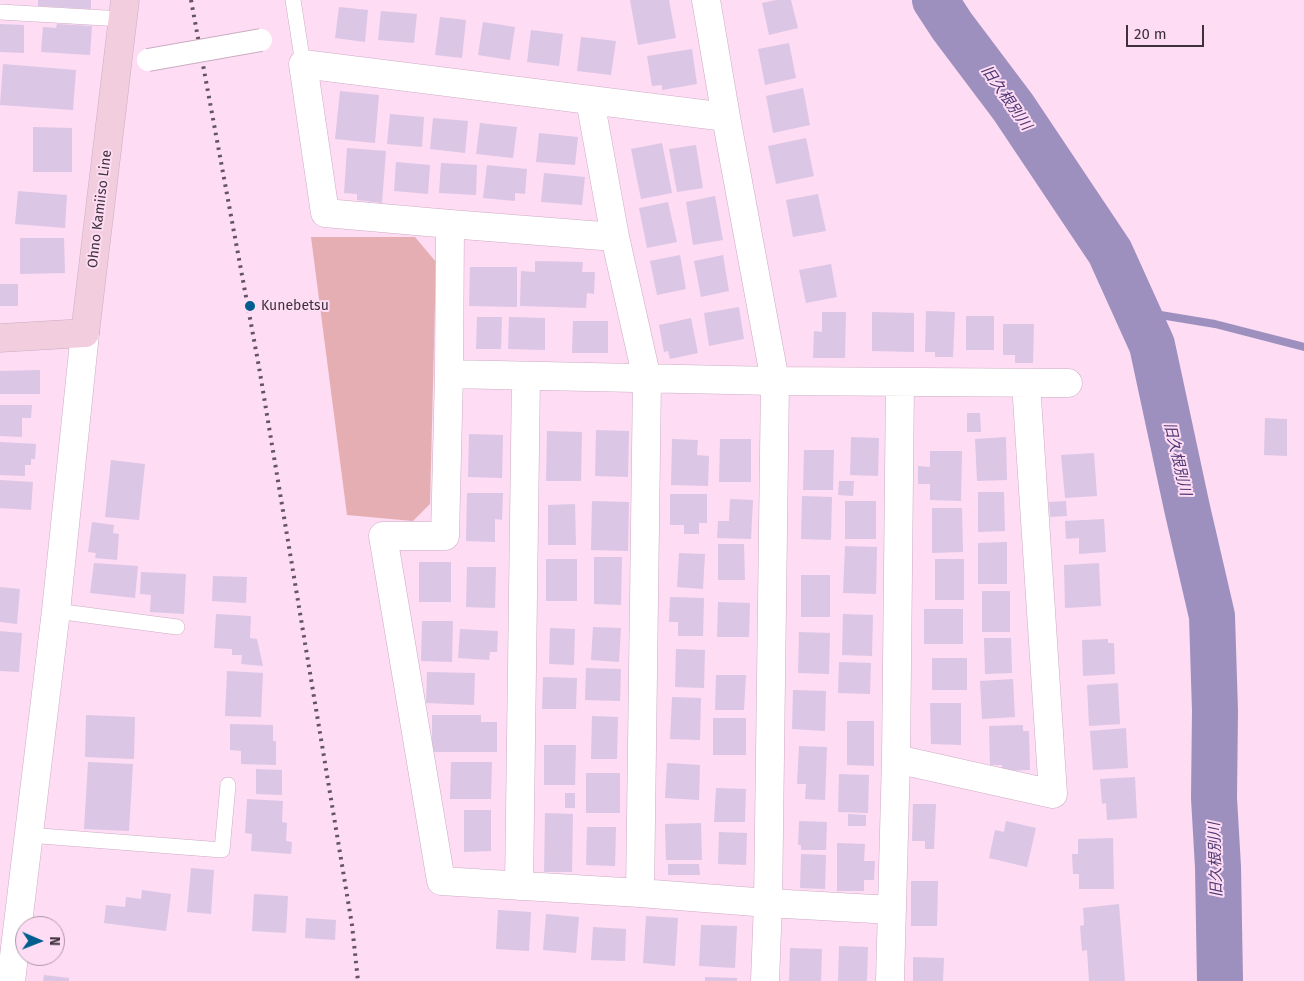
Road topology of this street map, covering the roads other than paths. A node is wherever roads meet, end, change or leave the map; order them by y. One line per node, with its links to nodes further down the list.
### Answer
1 (293, 0): 7 (lane)
2 (706, 0): 9 (street)
3 (124, 10): 4 (lane); 12 (main road, Ohno Kamiiso Line)
4 (0, 12)
5 (261, 40): 6 (street, bridge)
6 (148, 60)
7 (303, 64): 8 (street); 10 (street)
8 (590, 100): 9 (street); 11 (street)
9 (726, 117): 17 (street)
10 (450, 224): 11 (street); 14 (street)
11 (615, 237): 16 (street)
12 (85, 333): 13 (main road); 21 (street)
13 (0, 338)
14 (449, 374): 15 (street); 26 (street)
15 (526, 376): 16 (street); 26 (street)
16 (647, 379): 17 (street); 27 (street)
17 (775, 381): 18 (street); 28 (street)
18 (900, 382): 19 (street); 23 (street)
19 (1026, 383): 20 (street); 23 (street)
20 (1068, 383)
21 (56, 611): 22 (lane); 25 (street)
22 (177, 627)
23 (896, 759): 29 (street)
24 (228, 785): 25 (lane)
25 (28, 835): 30 (street)
26 (519, 886): 27 (street)
27 (640, 893): 28 (street)
28 (768, 903): 29 (street); 31 (street)
29 (892, 910): 32 (street)
30 (11, 981)
31 (765, 981)
32 (890, 981)

